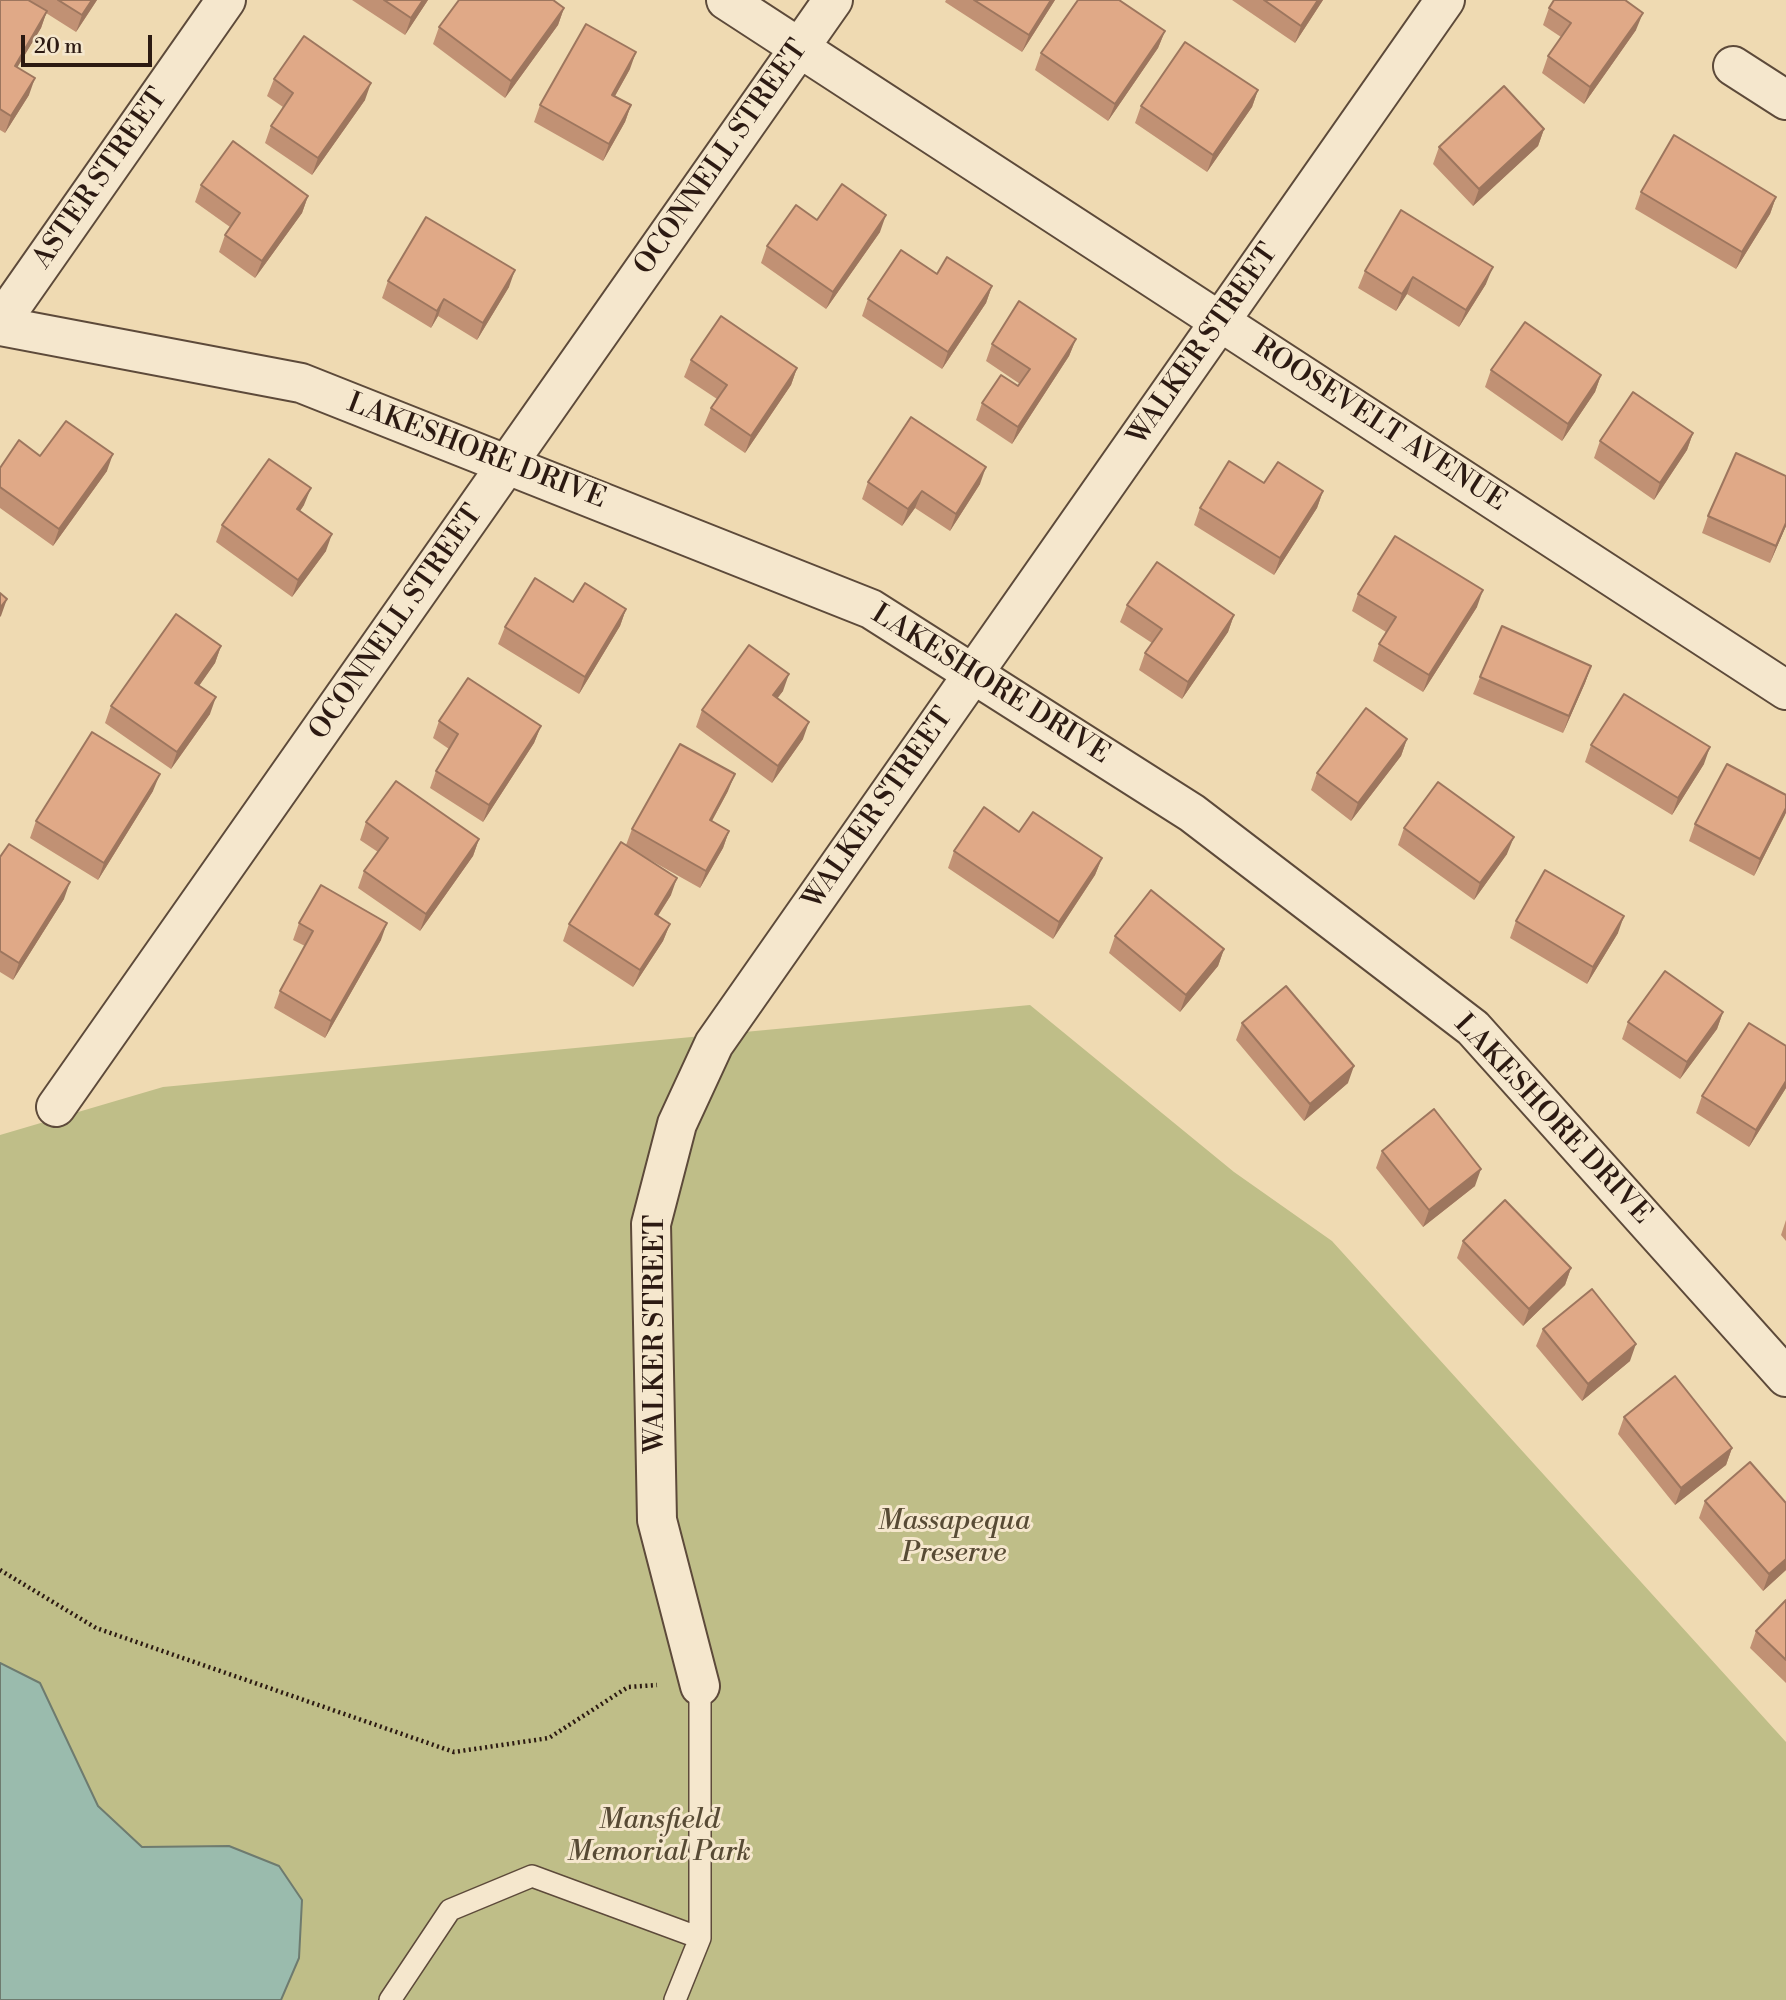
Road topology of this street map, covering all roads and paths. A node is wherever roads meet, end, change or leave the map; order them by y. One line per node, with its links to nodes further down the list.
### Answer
1 (226, 0): 9 (street, ASTER STREET)
2 (726, 0): 5 (street, ROOSEVELT AVENUE)
3 (833, 0): 5 (street, OCONNELL STREET)
4 (1446, 0): 8 (street, WALKER STREET)
5 (800, 48): 8 (street, ROOSEVELT AVENUE); 10 (street, OCONNELL STREET)
6 (1733, 65): 7 (street)
7 (1786, 100)
8 (1220, 322): 11 (street, WALKER STREET); 12 (street, ROOSEVELT AVENUE)
9 (0, 324): 10 (street, LAKESHORE DRIVE)
10 (508, 463): 11 (street, LAKESHORE DRIVE); 13 (street, OCONNELL STREET)
11 (973, 674): 14 (street, LAKESHORE DRIVE); 16 (street, WALKER STREET)
12 (1786, 690)
13 (56, 1107)
14 (1786, 1377)
15 (0, 1570): 16 (path)
16 (700, 1686): 17 (lane)
17 (700, 1938): 18 (lane); 19 (lane)
18 (390, 2000)
19 (675, 2000)

